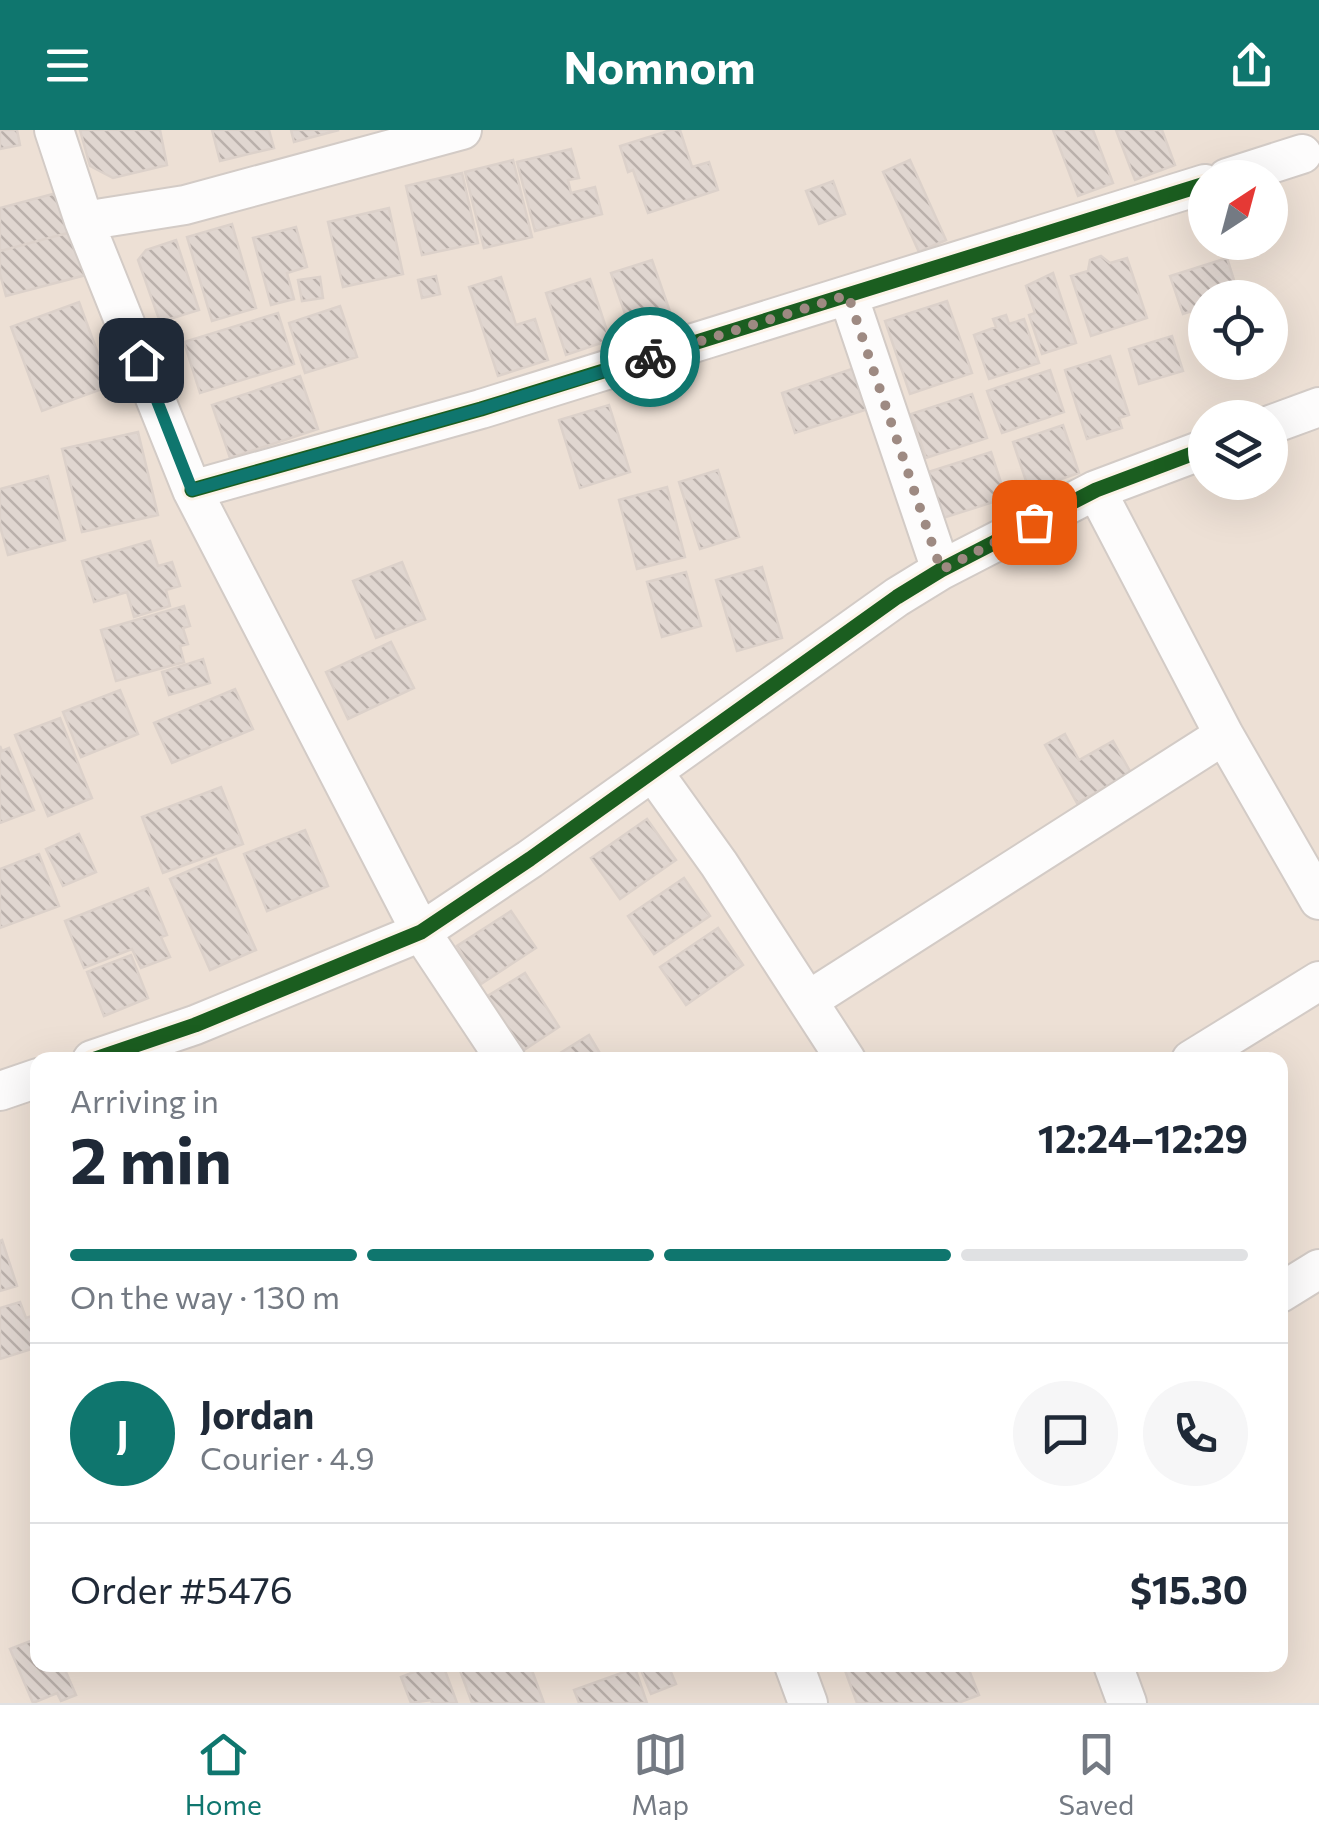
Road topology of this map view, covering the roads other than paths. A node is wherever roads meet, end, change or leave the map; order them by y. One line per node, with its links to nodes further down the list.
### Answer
1 (54, 130): 6 (street)
2 (462, 130): 6 (street)
3 (1302, 154): 4 (street)
4 (1283, 160)
5 (1188, 189): 7 (street)
6 (84, 222): 11 (street)
7 (848, 295): 11 (street); 13 (street)
8 (1319, 407): 9 (street)
9 (1288, 418)
10 (1188, 455): 12 (street)
11 (192, 490): 17 (street)
12 (1096, 490): 13 (street); 14 (street)
13 (941, 570): 15 (street)
14 (1224, 735): 16 (street); 19 (street)
15 (653, 772): 17 (street); 19 (street)
16 (1319, 900)
17 (421, 932): 20 (street); 21 (street)
18 (1319, 982): 23 (street)
19 (808, 1000): 22 (street)
20 (116, 1052)
21 (501, 1052)
22 (841, 1052)
23 (1205, 1052)
24 (30, 1081): 25 (street)
25 (0, 1091)
26 (1319, 1269): 27 (street)
27 (1288, 1288)
28 (797, 1672): 30 (street)
29 (1116, 1672): 31 (street)
30 (808, 1703)
31 (1127, 1703)

